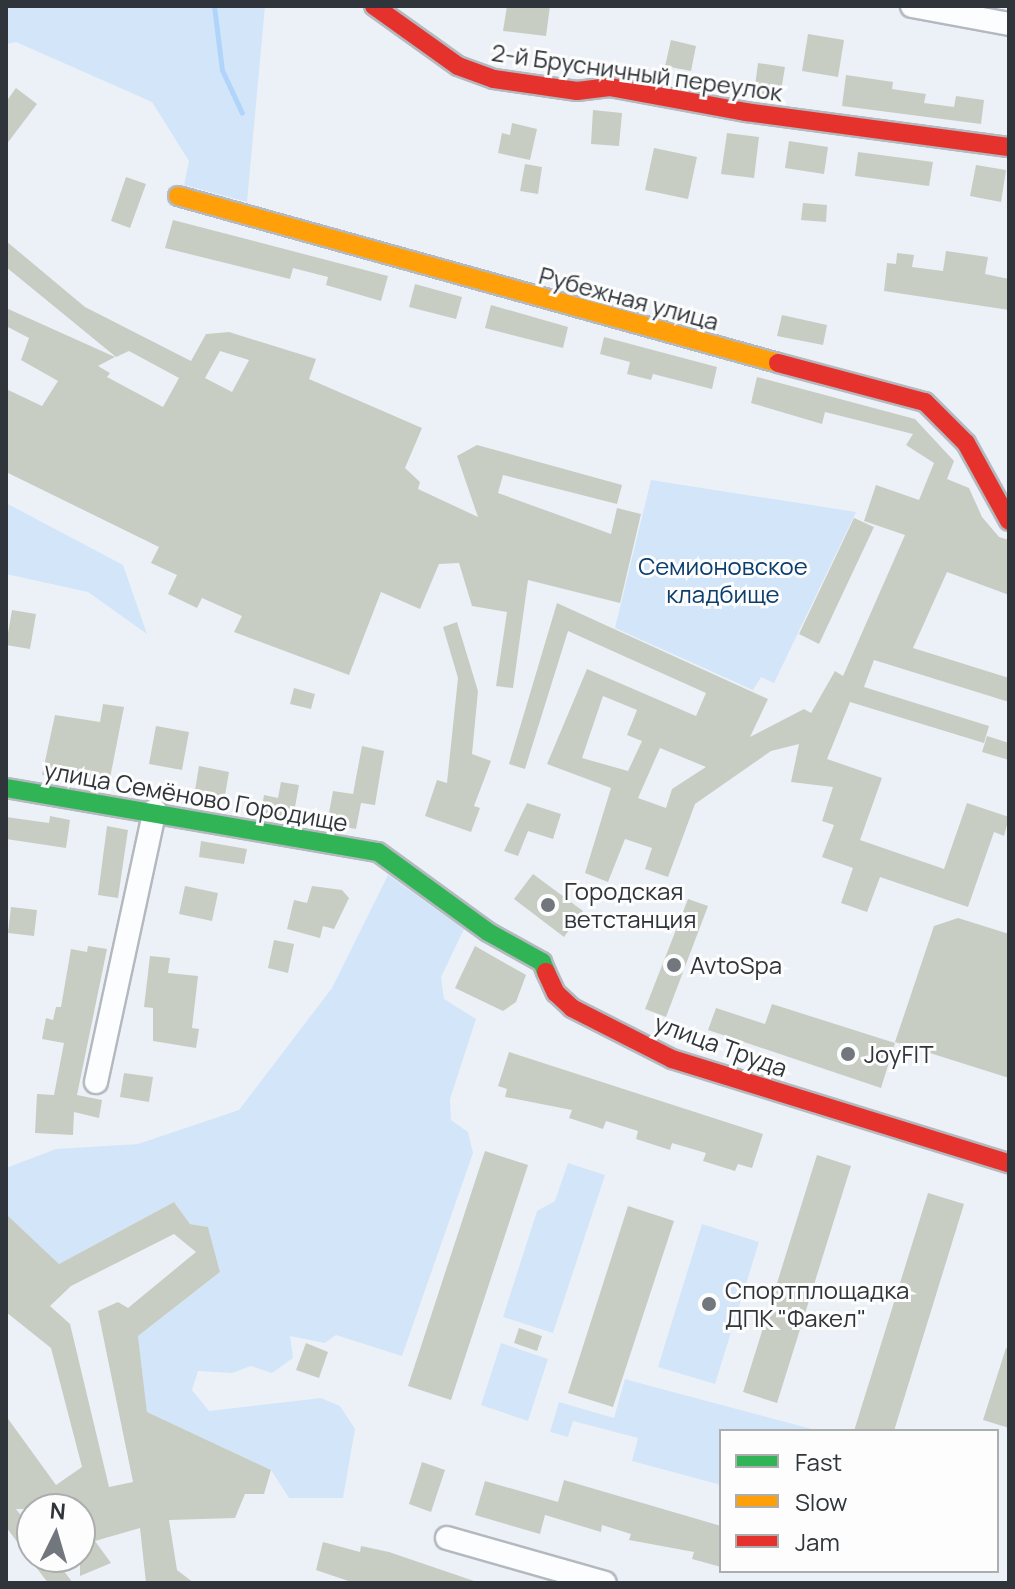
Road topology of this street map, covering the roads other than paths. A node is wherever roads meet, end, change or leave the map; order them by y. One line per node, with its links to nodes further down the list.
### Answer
1 (374, 6): 4 (street, 2-й Брусничный переулок)
2 (912, 6): 3 (street)
3 (1009, 24)
4 (1009, 147)
5 (178, 196): 6 (street, Рубежная улица)
6 (1009, 521)
7 (6, 788): 8 (street, улица Семёново Городище)
8 (155, 810): 9 (street, улица Семёново Городище); 10 (street)
9 (378, 852): 11 (street, улица Труда)
10 (96, 1082)
11 (1009, 1163)
12 (447, 1538): 13 (street)
13 (605, 1583)

